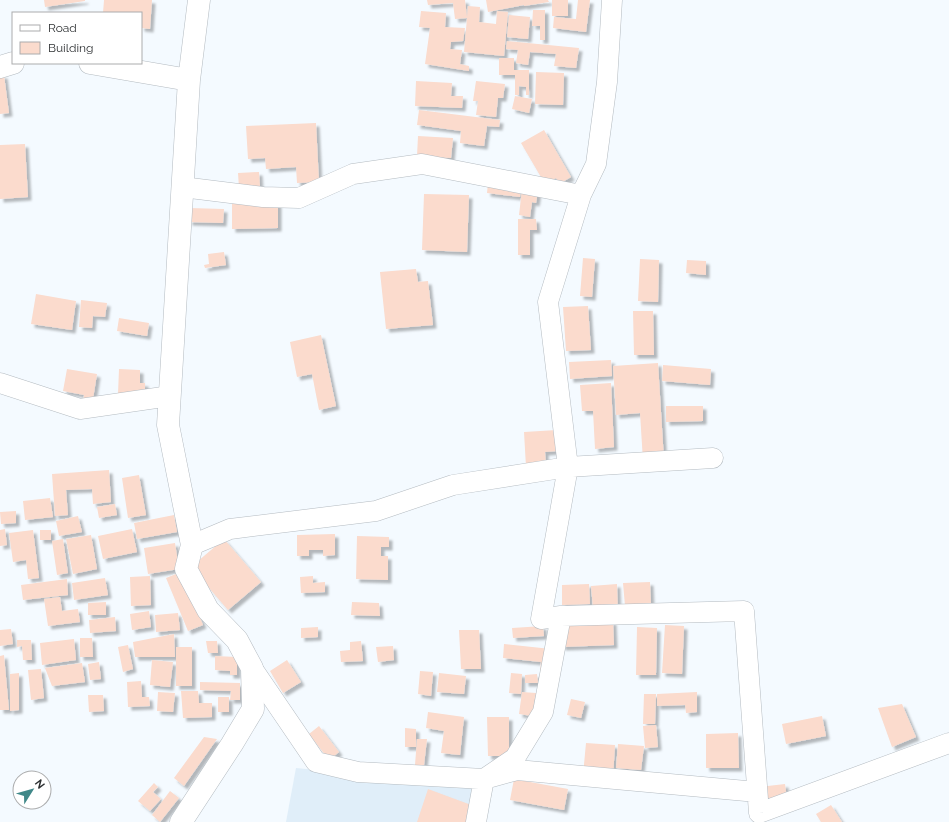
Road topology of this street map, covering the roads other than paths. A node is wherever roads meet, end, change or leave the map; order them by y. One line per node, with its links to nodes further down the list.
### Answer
1 (199, 0): 6 (street)
2 (612, 0): 8 (street)
3 (12, 63): 5 (street)
4 (96, 64): 6 (street)
5 (0, 66)
6 (189, 80): 7 (street)
7 (182, 187): 8 (street); 10 (street)
8 (581, 196): 12 (street)
9 (0, 382): 10 (street)
10 (170, 396): 13 (street)
11 (713, 458): 12 (street)
12 (568, 468): 13 (street); 14 (street)
13 (192, 546): 15 (street)
14 (561, 616): 17 (street); 18 (street)
15 (252, 668): 17 (street); 20 (street)
16 (949, 743): 19 (street)
17 (484, 778): 18 (street); 21 (street)
18 (757, 792): 19 (street)
19 (759, 818)
20 (181, 822)
21 (476, 822)

